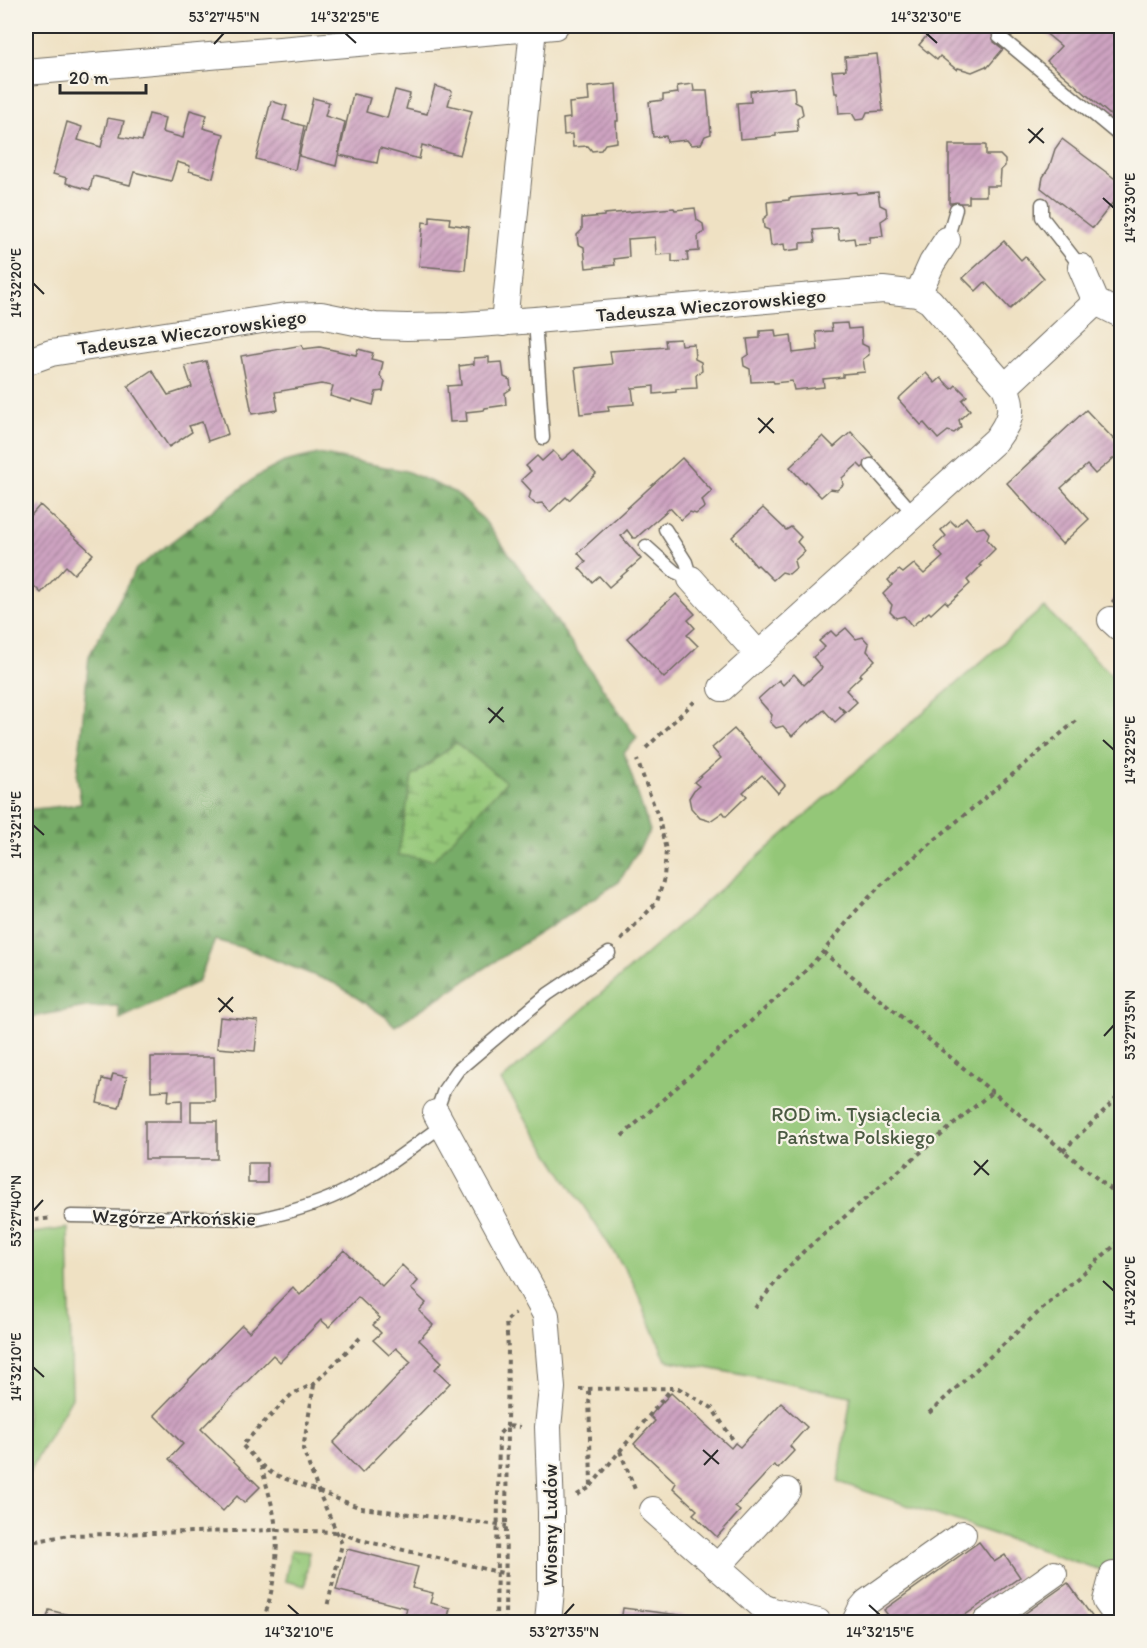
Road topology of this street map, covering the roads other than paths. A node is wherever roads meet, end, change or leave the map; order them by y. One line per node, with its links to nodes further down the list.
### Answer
1 (544, 26): 2 (street); 14 (street)
2 (475, 29): 4 (street)
3 (999, 36): 5 (lane)
4 (26, 72)
5 (1122, 138)
6 (1042, 204): 9 (lane)
7 (956, 209): 8 (lane)
8 (947, 240): 10 (street)
9 (1081, 267): 11 (street)
10 (918, 294): 13 (street, Tadeusza Wieczorowskiego); 16 (street)
11 (1096, 302): 12 (street); 16 (street)
12 (1122, 315)
13 (536, 320): 14 (street, Tadeusza Wieczorowskiego); 17 (lane)
14 (504, 323): 15 (street, Tadeusza Wieczorowskiego)
15 (26, 362)
16 (1005, 387): 19 (street)
17 (543, 438)
18 (870, 465): 19 (lane)
19 (915, 513): 23 (street)
20 (665, 529): 22 (lane)
21 (646, 546): 22 (lane)
22 (691, 579): 23 (street)
23 (759, 655): 24 (street)
24 (722, 688)
25 (609, 953): 26 (lane)
26 (440, 1119): 27 (lane, Wzgórze Arkońskie); 34 (street, Wiosny Ludów)
27 (71, 1216)
28 (787, 1491): 31 (street)
29 (653, 1510): 31 (street)
30 (963, 1534): 36 (street)
31 (717, 1567): 35 (street)
32 (1054, 1574): 37 (street)
33 (1113, 1575): 38 (street)
34 (548, 1623)
35 (819, 1623)
36 (855, 1623)
37 (986, 1623)
38 (1121, 1623)

